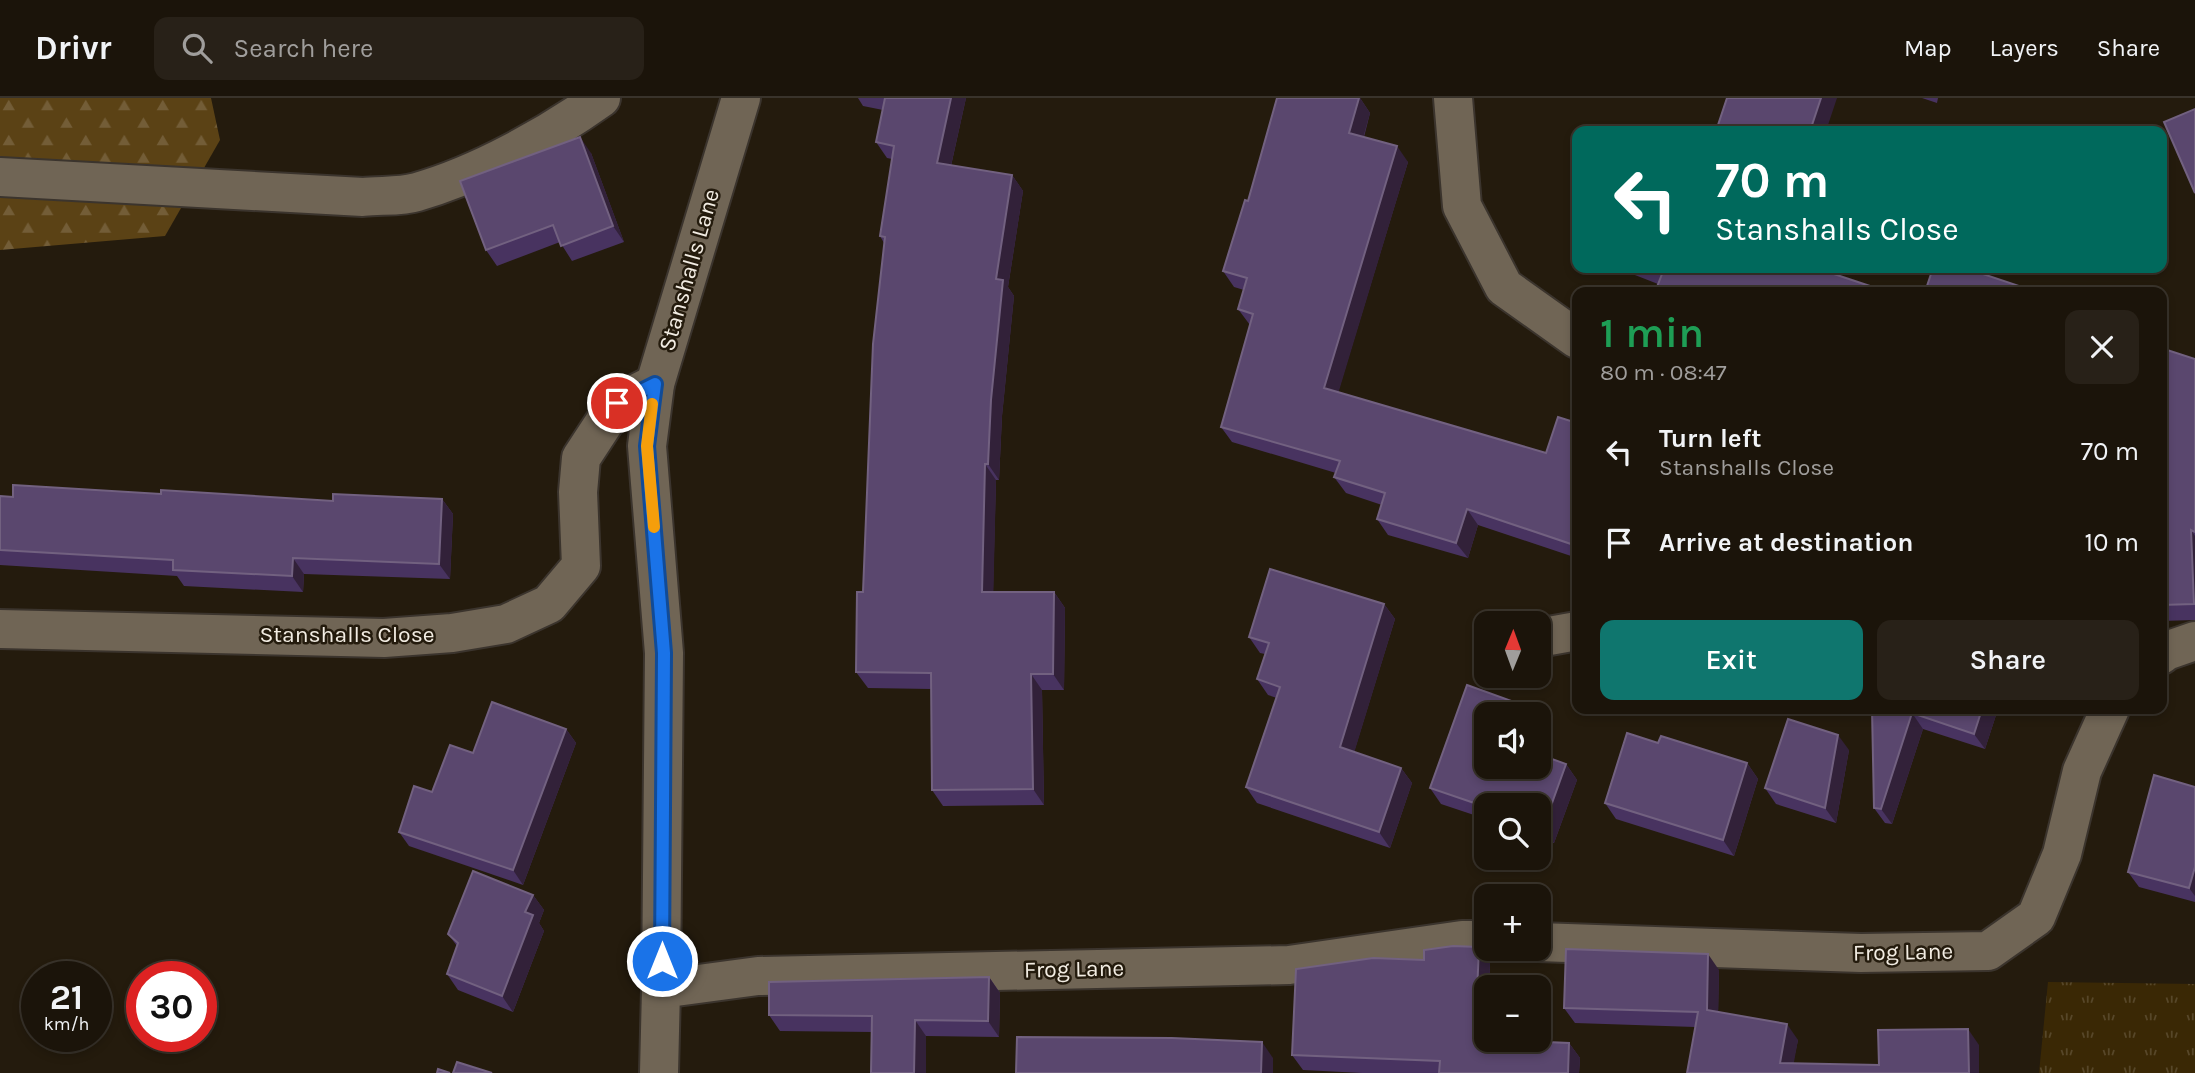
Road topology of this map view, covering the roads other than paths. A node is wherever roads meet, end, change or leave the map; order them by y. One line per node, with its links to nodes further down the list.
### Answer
1 (601, 98): 4 (street)
2 (741, 98): 6 (street, Stanshalls Lane)
3 (1453, 98): 5 (street)
4 (0, 177)
5 (1572, 335)
6 (655, 384): 7 (street, Stanshalls Close); 15 (street, Stanshalls Lane)
7 (0, 629)
8 (1572, 632): 9 (street)
9 (1551, 636)
10 (2195, 641): 11 (street)
11 (2167, 650)
12 (2108, 714): 14 (street, Frog Lane)
13 (1474, 940): 15 (street, Frog Lane)
14 (1551, 942)
15 (662, 989): 16 (street, Stanshalls Lane)
16 (659, 1073)

